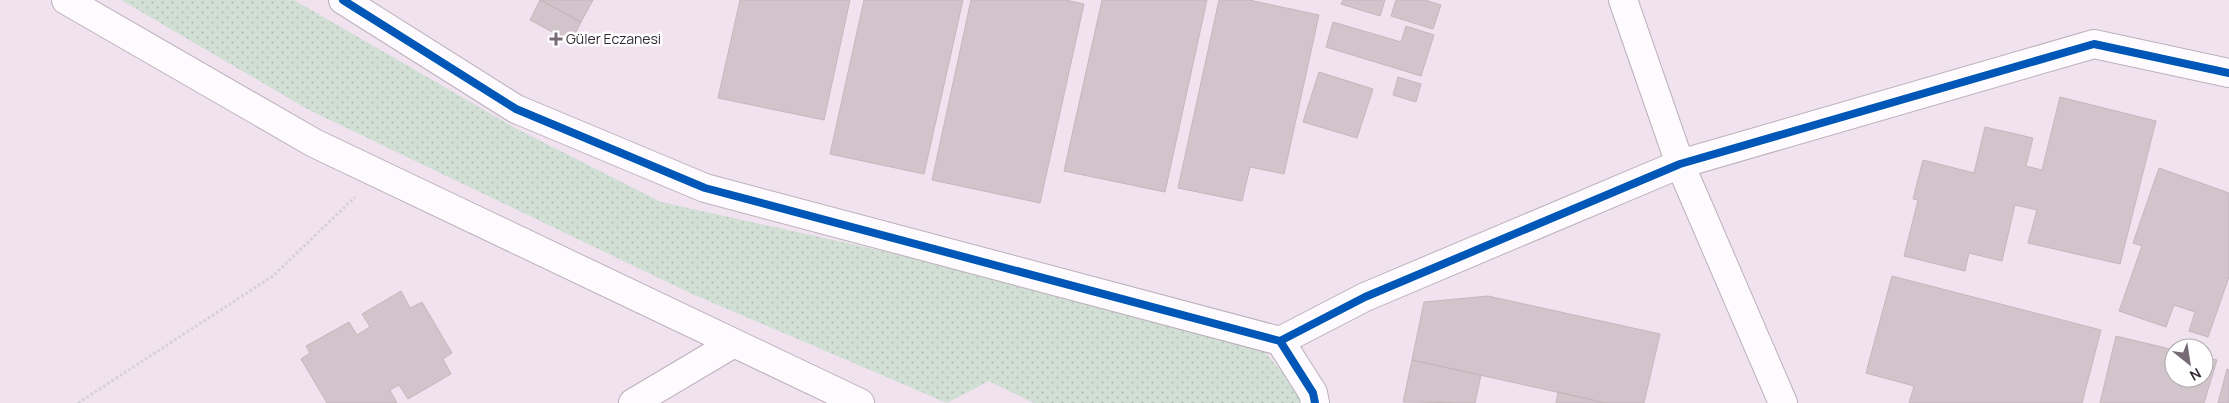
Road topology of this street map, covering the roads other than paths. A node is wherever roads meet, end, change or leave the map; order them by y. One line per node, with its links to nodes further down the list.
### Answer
1 (66, 0): 7 (street)
2 (343, 0): 6 (street)
3 (1623, 0): 5 (street)
4 (2229, 73): 5 (street)
5 (1680, 164): 6 (street); 11 (street)
6 (1280, 341): 10 (street)
7 (734, 344): 8 (street); 9 (street)
8 (633, 403)
9 (860, 403)
10 (1315, 403)
11 (1783, 403)

